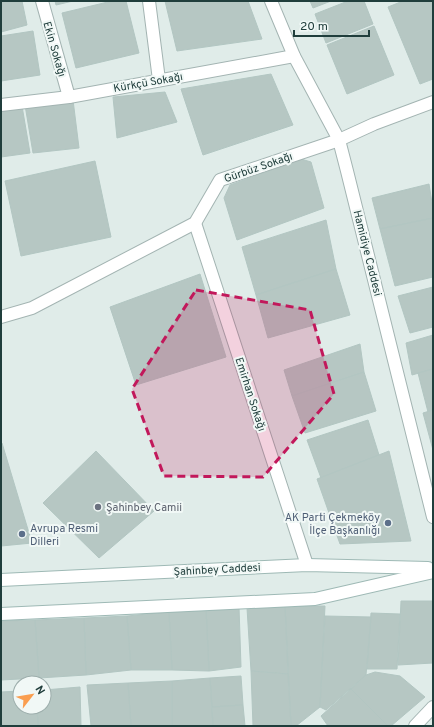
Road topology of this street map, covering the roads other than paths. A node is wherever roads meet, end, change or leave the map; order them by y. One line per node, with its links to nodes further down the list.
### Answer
1 (42, 1): 6 (street, Ekin Sokağı)
2 (148, 1): 5 (street)
3 (271, 1): 4 (street, Hamidiye Caddesi)
4 (294, 56): 5 (street, Kürkçü Sokağı); 9 (street, Hamidiye Caddesi)
5 (159, 80): 6 (street, Kürkçü Sokağı)
6 (69, 97): 8 (street, Kürkçü Sokağı)
7 (433, 102): 9 (street, Gürbüz Sokağı)
8 (1, 105)
9 (339, 140): 10 (street, Gürbüz Sokağı); 12 (street, Hamidiye Caddesi)
10 (195, 223): 11 (street); 13 (street, Emirhan Sokağı)
11 (1, 317)
12 (433, 517)
13 (307, 565): 14 (street, Şahinbey Caddesi); 16 (street, Şahinbey Caddesi)
14 (433, 568)
15 (433, 572): 17 (street)
16 (1, 580)
17 (1, 614)
18 (433, 707): 19 (street)
19 (415, 726)

